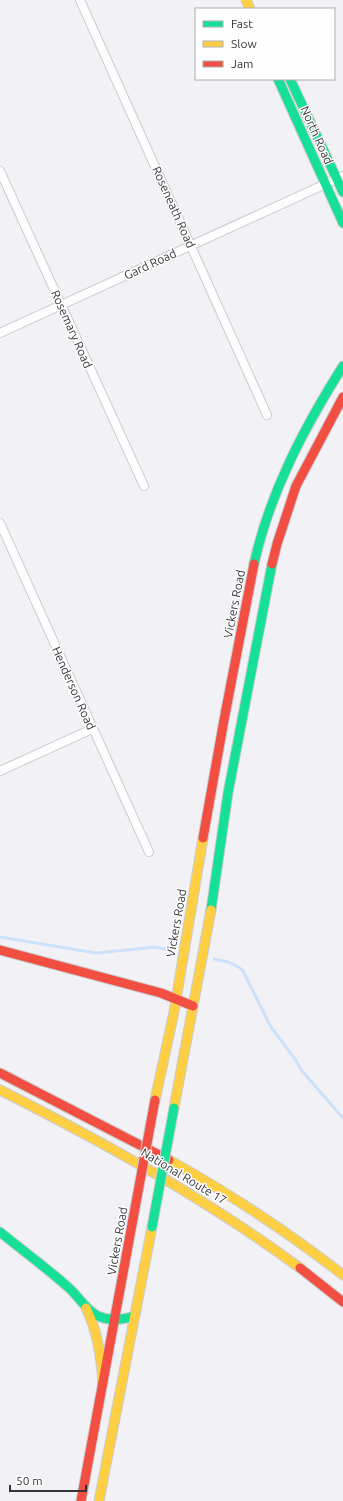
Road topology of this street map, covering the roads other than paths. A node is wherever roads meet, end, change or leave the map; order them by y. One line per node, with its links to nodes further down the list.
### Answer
1 (80, 0): 9 (street, Roseneath Road)
2 (278, 80): 6 (main road, North Road)
3 (290, 80): 5 (main road, North Road)
4 (0, 171): 10 (street, Rosemary Road)
5 (340, 177): 6 (street, Gard Road); 7 (main road, North Road)
6 (326, 183): 8 (main road, North Road); 9 (street, Gard Road)
7 (343, 192)
8 (343, 223)
9 (191, 245): 10 (street, Gard Road); 14 (street, Roseneath Road)
10 (61, 305): 11 (street, Gard Road); 15 (street, Rosemary Road)
11 (0, 333)
12 (343, 366): 21 (main road, Vickers Road)
13 (343, 397): 22 (main road)
14 (267, 415)
15 (144, 486)
16 (0, 523): 17 (street, Henderson Road)
17 (92, 729): 18 (street); 19 (street, Henderson Road)
18 (0, 771)
19 (149, 852)
20 (0, 950): 21 (main road)
21 (176, 999): 22 (main road); 30 (main road, Vickers Road, bridge)
22 (193, 1006): 29 (main road, bridge)
23 (0, 1072): 26 (main road)
24 (0, 1090): 27 (main road, National Route 17)
25 (0, 1232): 28 (main road)
26 (343, 1275)
27 (343, 1302)
28 (84, 1305): 30 (main road); 31 (main road)
29 (134, 1316): 30 (main road); 33 (main road)
30 (114, 1320): 31 (main road, Vickers Road)
31 (103, 1384): 32 (main road, Vickers Road)
32 (81, 1501)
33 (99, 1501)

